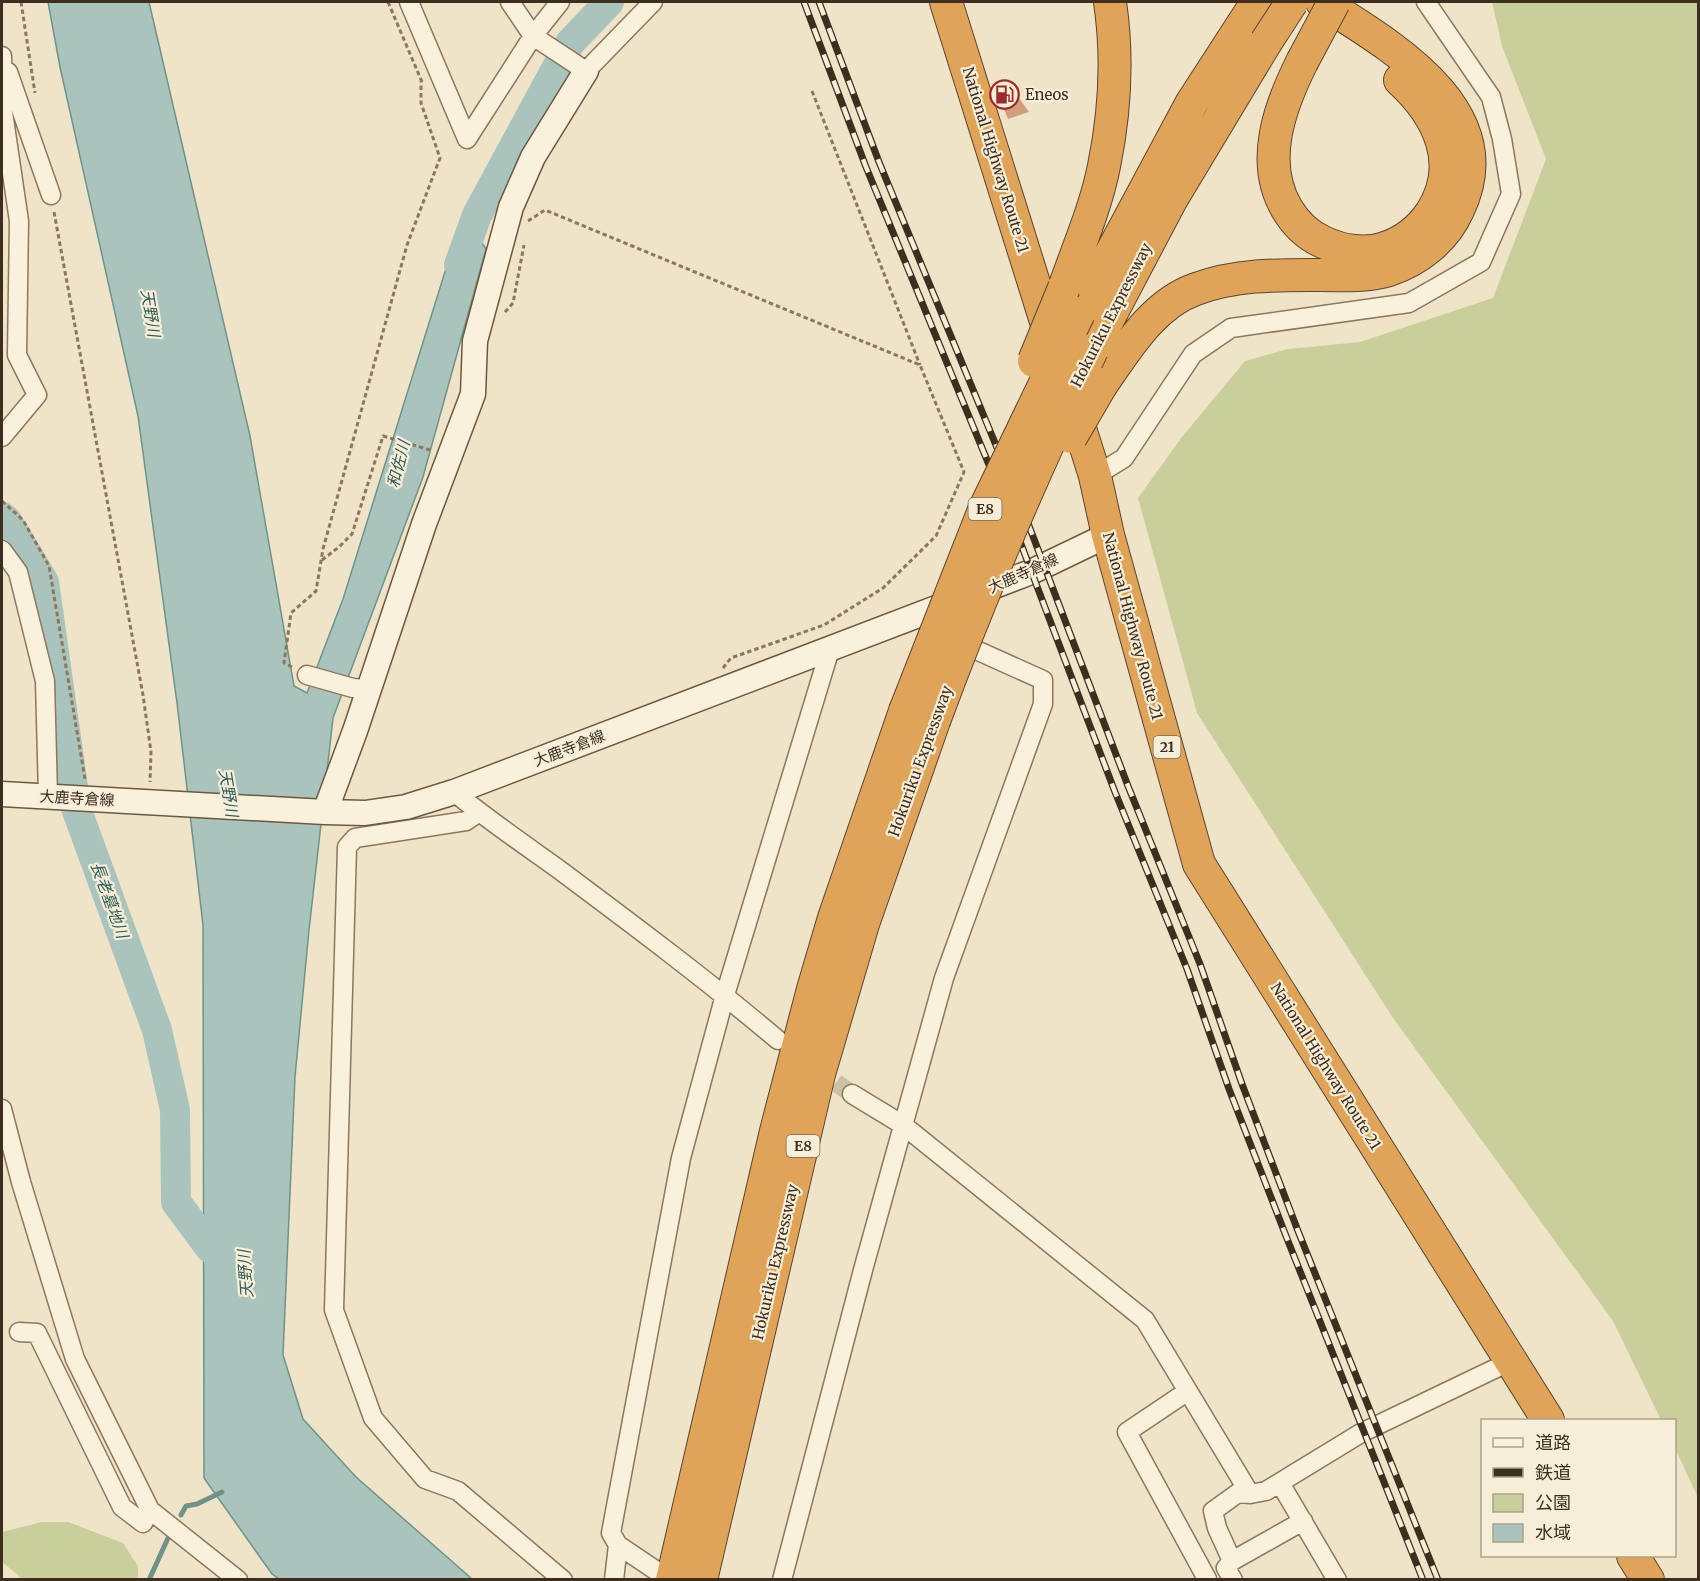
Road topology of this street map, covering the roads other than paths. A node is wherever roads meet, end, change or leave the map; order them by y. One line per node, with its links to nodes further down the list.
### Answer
1 (409, 2): 13 (street)
2 (510, 2): 13 (street)
3 (560, 2): 13 (street)
4 (653, 2): 15 (street)
5 (946, 2): 19 (highway, National Highway Route 21 / 21)
6 (1110, 2): 17 (highway)
7 (1287, 2): 10 (highway, bridge)
8 (1292, 2): 12 (highway, Hokuriku Expressway / E8, bridge)
9 (1322, 2): 26 (highway, bridge)
10 (1334, 2)
11 (1425, 2): 19 (street)
12 (1255, 23): 17 (highway, Hokuriku Expressway / E8); 26 (highway, Hokuriku Expressway / E8, bridge)
13 (532, 36): 15 (street)
14 (2, 54): 16 (street); 18 (street)
15 (580, 68): 25 (main road)
16 (51, 195)
17 (1071, 300): 26 (highway, Hokuriku Expressway / E8, bridge)
18 (2, 437)
19 (1095, 476): 20 (highway, National Highway Route 21 / 21)
20 (1108, 535): 22 (main road, 大鹿寺倉線); 38 (highway, National Highway Route 21 / 21)
21 (2, 550): 29 (street)
22 (910, 619): 23 (main road, 大鹿寺倉線); 36 (street)
23 (830, 649): 27 (main road, 大鹿寺倉線); 32 (street)
24 (307, 675): 25 (street)
25 (361, 689): 30 (main road)
26 (927, 718): 48 (highway, Hokuriku Expressway / E8); 48 (highway, Hokuriku Expressway / E8)
27 (454, 792): 30 (main road, 大鹿寺倉線); 31 (street)
28 (2, 794): 29 (main road, 大鹿寺倉線)
29 (48, 796): 30 (main road, 大鹿寺倉線)
30 (319, 812)
31 (478, 812): 32 (street); 51 (street)
32 (725, 995): 33 (street); 45 (street)
33 (778, 1040)
34 (852, 1094): 36 (street)
35 (2, 1109): 43 (street)
36 (903, 1125): 39 (street); 53 (street)
37 (19, 1332): 43 (street)
38 (1511, 1360): 40 (highway, National Highway Route 21 / 21); 41 (street)
39 (1188, 1391): 42 (street); 49 (street)
40 (1547, 1419)
41 (1281, 1483): 42 (street); 44 (street)
42 (1250, 1494): 47 (street)
43 (150, 1510): 50 (street)
44 (1303, 1521): 47 (street); 54 (street)
45 (618, 1545): 48 (street); 52 (street)
46 (1634, 1557): 55 (highway)
47 (1230, 1569): 49 (street)
48 (679, 1577)
49 (1206, 1579)
50 (238, 1580)
51 (563, 1580)
52 (614, 1580)
53 (782, 1580)
54 (1337, 1580)
55 (1648, 1580)

